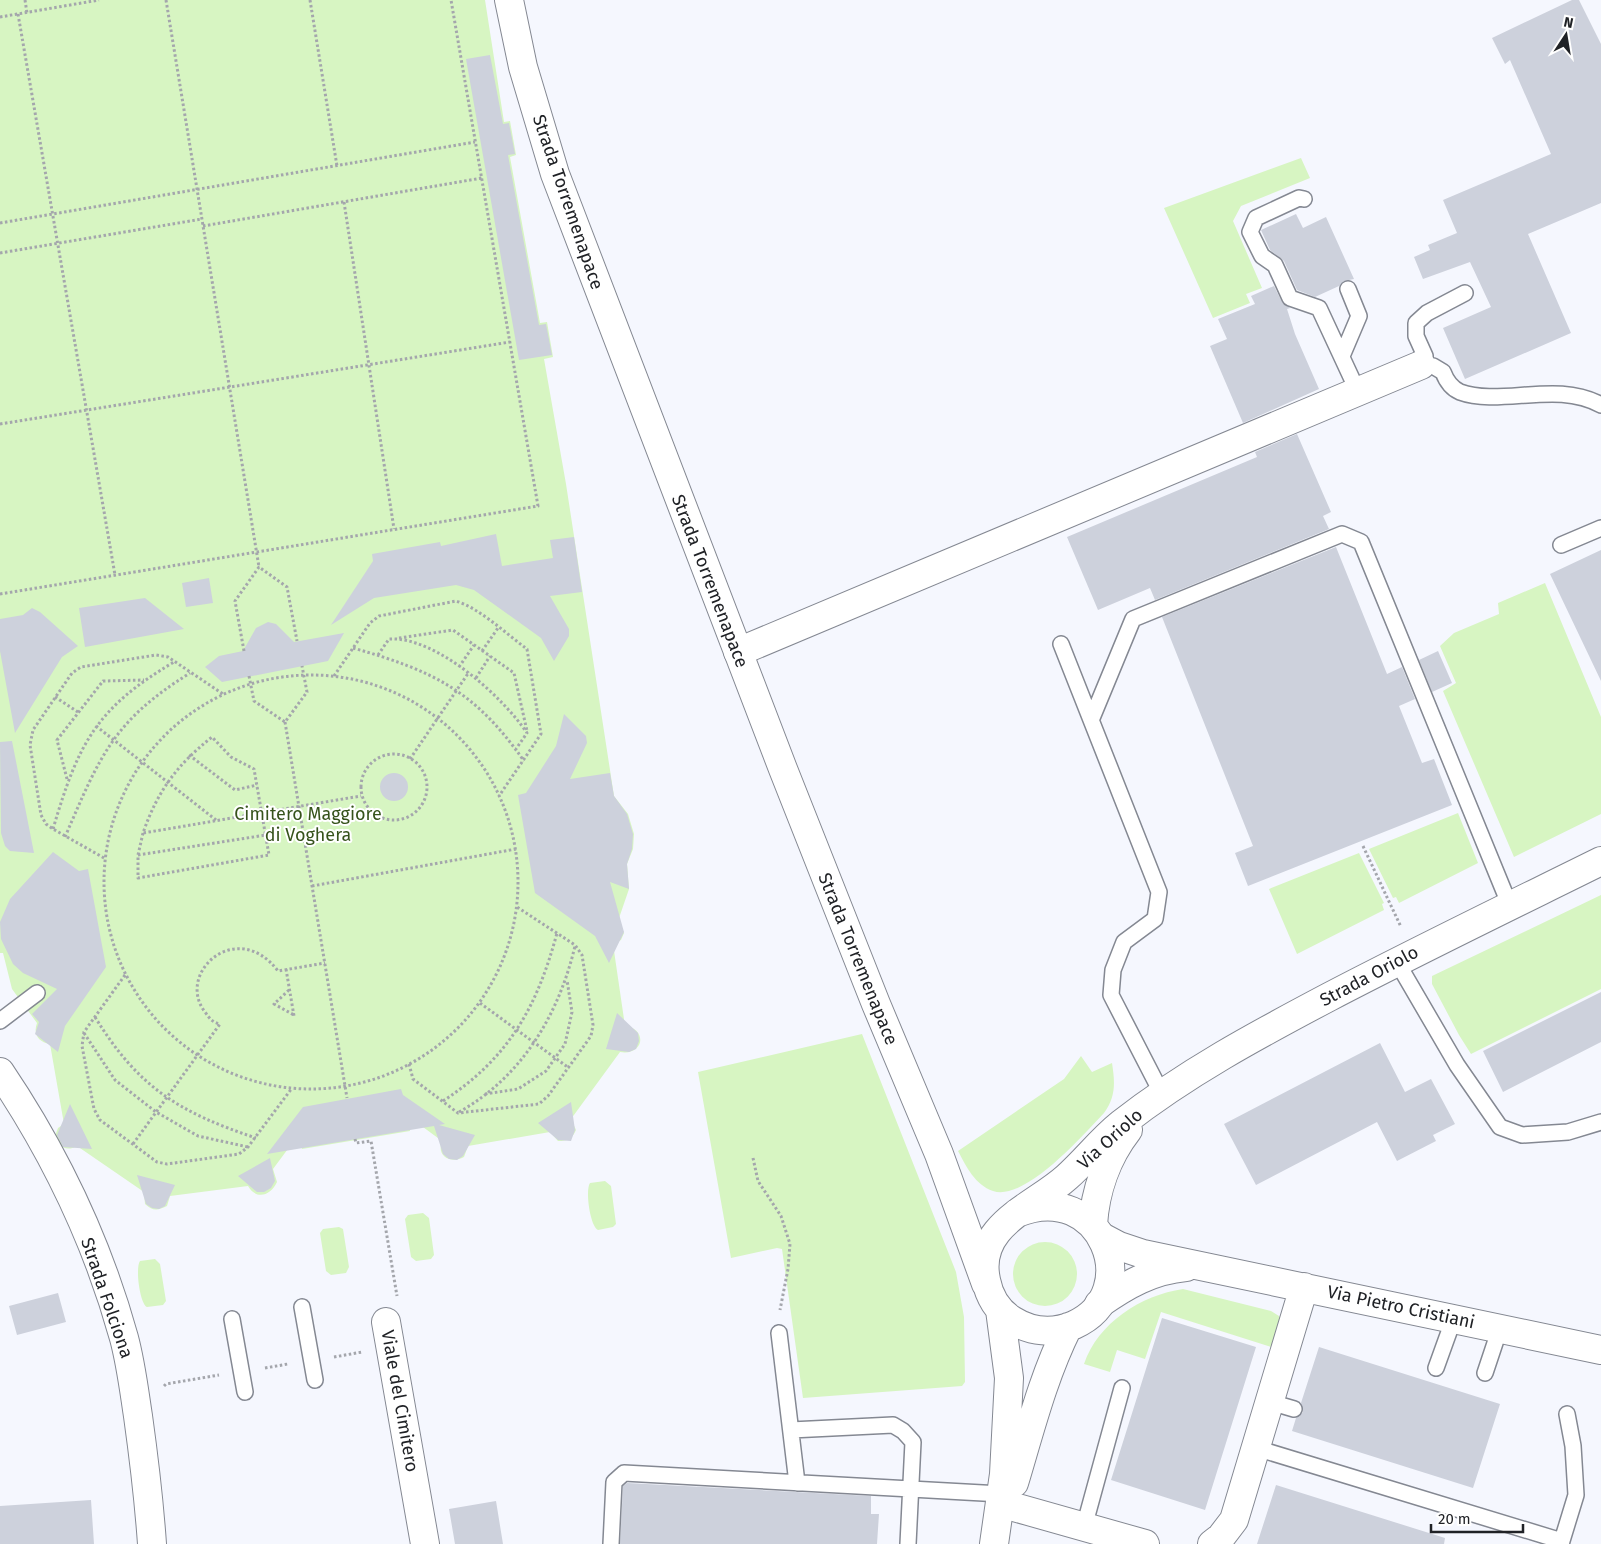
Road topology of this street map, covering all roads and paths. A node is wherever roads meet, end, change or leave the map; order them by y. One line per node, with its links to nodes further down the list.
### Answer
1 (25, 0): 7 (path)
2 (99, 0): 7 (path)
3 (166, 0): 13 (path)
4 (310, 0): 11 (path)
5 (451, 0): 10 (path)
6 (510, 0): 48 (street, Strada Torremenapace)
7 (27, 12): 8 (path)
8 (18, 14): 9 (path); 16 (path)
9 (0, 17)
10 (475, 142): 11 (path); 12 (path)
11 (337, 166): 13 (path)
12 (482, 178): 15 (path); 24 (path)
13 (197, 190): 16 (path); 17 (path)
14 (1304, 199): 25 (lane)
15 (344, 202): 19 (path); 26 (path)
16 (53, 214): 18 (path); 20 (path)
17 (202, 219): 19 (path); 20 (path)
18 (0, 224)
19 (203, 226): 28 (path)
20 (58, 243): 21 (path); 31 (path)
21 (0, 252)
22 (1348, 289): 25 (lane)
23 (1465, 294): 27 (lane)
24 (510, 342): 26 (path); 34 (path)
25 (1342, 356): 29 (lane)
26 (369, 365): 28 (path); 34 (path)
27 (1421, 365): 29 (street); 30 (lane)
28 (229, 386): 31 (path); 36 (path)
29 (1358, 392): 48 (street)
30 (1601, 405)
31 (86, 410): 32 (path); 38 (path)
32 (0, 424)
33 (1601, 528): 35 (lane)
34 (394, 529): 36 (path)
35 (1561, 545)
36 (256, 552): 37 (path); 38 (path)
37 (258, 567): 42 (path); 46 (path)
38 (116, 575): 39 (path)
39 (0, 594)
40 (498, 628): 45 (path); 47 (path); 76 (path)
41 (398, 638): 44 (path); 49 (path); 53 (path)
42 (297, 641)
43 (1061, 644): 66 (lane)
44 (474, 645): 47 (path); 53 (path)
45 (353, 648): 49 (path); 58 (path)
46 (244, 651)
47 (482, 651): 50 (path)
48 (738, 652): 131 (street, Strada Torremenapace)
49 (378, 655): 62 (path)
50 (490, 656): 59 (path); 70 (path)
51 (175, 662): 55 (path); 60 (path); 64 (path)
52 (302, 666): 56 (path)
53 (459, 667): 54 (path)
54 (469, 672): 59 (path); 62 (path)
55 (190, 673): 63 (path); 71 (path)
56 (304, 675): 58 (path); 61 (path); 68 (path)
57 (249, 676): 61 (path)
58 (334, 676): 67 (path)
59 (476, 678): 70 (path)
60 (144, 680): 65 (path); 69 (path)
61 (250, 684): 63 (path); 68 (path)
62 (457, 690): 67 (path); 72 (path)
63 (223, 694): 75 (path)
64 (55, 697): 65 (path); 85 (path)
65 (78, 712): 77 (path)
66 (1092, 718): 96 (lane); 122 (lane)
67 (439, 719): 74 (path); 81 (path)
68 (285, 722): 82 (path)
69 (96, 726): 71 (path); 77 (path)
70 (527, 733): 72 (path)
71 (112, 739): 75 (path); 88 (path)
72 (516, 749): 76 (path)
73 (189, 755): 78 (path); 79 (path); 79 (path)
74 (410, 759): 80 (path); 80 (path)
75 (142, 762): 78 (path); 92 (path)
76 (524, 762): 81 (path)
77 (67, 779): 85 (path)
78 (166, 782): 84 (path); 86 (path)
79 (257, 785): 83 (path)
80 (361, 796): 82 (path)
81 (499, 796): 90 (path)
82 (299, 806): 83 (path); 94 (path)
83 (262, 813): 84 (path); 87 (path)
84 (217, 821): 86 (path)
85 (53, 829): 88 (path)
86 (143, 833): 91 (path)
87 (266, 835): 91 (path); 91 (path)
88 (65, 837): 92 (path)
89 (1363, 846): 99 (path)
90 (516, 849): 94 (path); 95 (path)
91 (138, 855)
92 (104, 858): 102 (path)
93 (1601, 861): 96 (street, Strada Oriolo)
94 (312, 886): 100 (path)
95 (517, 906): 97 (path); 106 (path)
96 (1510, 906): 99 (street, Strada Oriolo)
97 (557, 933): 98 (path); 109 (path)
98 (575, 945): 103 (path); 115 (path)
99 (1406, 957): 122 (street, Strada Oriolo); 126 (lane)
100 (325, 963): 101 (path); 117 (path)
101 (286, 970): 104 (path); 112 (path)
102 (125, 975): 107 (path); 112 (path)
103 (566, 980): 111 (path); 113 (path)
104 (290, 990): 104 (path)
105 (37, 993): 108 (lane)
106 (480, 1003): 109 (path); 114 (path)
107 (95, 1016): 110 (path); 120 (path)
108 (0, 1021)
109 (516, 1031): 111 (path); 123 (path)
110 (84, 1032): 124 (path); 129 (path)
111 (533, 1044): 113 (path); 119 (path)
112 (199, 1056): 118 (path); 120 (path)
113 (554, 1058): 115 (path); 119 (path)
114 (410, 1064): 117 (path); 123 (path)
115 (568, 1068): 125 (path)
116 (0, 1072): 166 (street, Strada Folciona)
117 (345, 1086): 118 (path); 121 (path)
118 (292, 1088): 127 (path)
119 (485, 1094): 125 (path)
120 (167, 1098): 124 (path); 127 (path)
121 (347, 1098)
122 (1154, 1100): 133 (street, Via Oriolo); 134 (street, Via Oriolo)
123 (442, 1101): 125 (path)
124 (156, 1112): 129 (path); 130 (path)
125 (458, 1113)
126 (1601, 1122)
127 (256, 1138): 130 (path)
128 (355, 1139): 143 (path, Viale del Cimitero)
129 (133, 1144): 130 (path)
130 (248, 1147)
131 (938, 1154): 133 (street, Strada Torremenapace); 136 (street, Strada Torremenapace)
132 (754, 1158): 146 (path)
133 (1012, 1217): 134 (street); 136 (street)
134 (1097, 1231): 135 (street, Via Pietro Cristiani); 138 (street)
135 (1202, 1265): 137 (street, Via Pietro Cristiani); 138 (street, Via Pietro Cristiani)
136 (986, 1284): 140 (street)
137 (1304, 1287): 141 (street, Via Pietro Cristiani); 159 (street)
138 (1099, 1304): 144 (street)
139 (302, 1307): 149 (lane)
140 (1000, 1310): 144 (street); 162 (street)
141 (1454, 1318): 145 (street, Via Pietro Cristiani); 150 (lane)
142 (232, 1319): 151 (lane)
143 (386, 1322): 167 (street, Viale del Cimitero)
144 (1068, 1328): 162 (street)
145 (1500, 1328): 147 (street, Via Pietro Cristiani); 152 (lane)
146 (779, 1333): 158 (lane)
147 (1601, 1350)
148 (365, 1352): 149 (path)
149 (311, 1360): 151 (path); 153 (lane)
150 (1436, 1368)
151 (241, 1372): 155 (path); 156 (lane)
152 (1485, 1373)
153 (315, 1380)
154 (1122, 1388): 163 (lane)
155 (162, 1389)
156 (245, 1392)
157 (1567, 1414): 165 (lane)
158 (791, 1430): 160 (lane); 161 (lane)
159 (1256, 1448): 164 (street); 165 (lane)
160 (797, 1483): 161 (lane); 168 (lane)
161 (911, 1489): 162 (lane); 169 (lane)
162 (1004, 1500): 163 (street); 170 (street)
163 (1084, 1527): 171 (street)
164 (1220, 1542)
165 (1562, 1542)
166 (152, 1544)
167 (425, 1544)
168 (611, 1544)
169 (908, 1544)
170 (995, 1544)
171 (1145, 1544)

